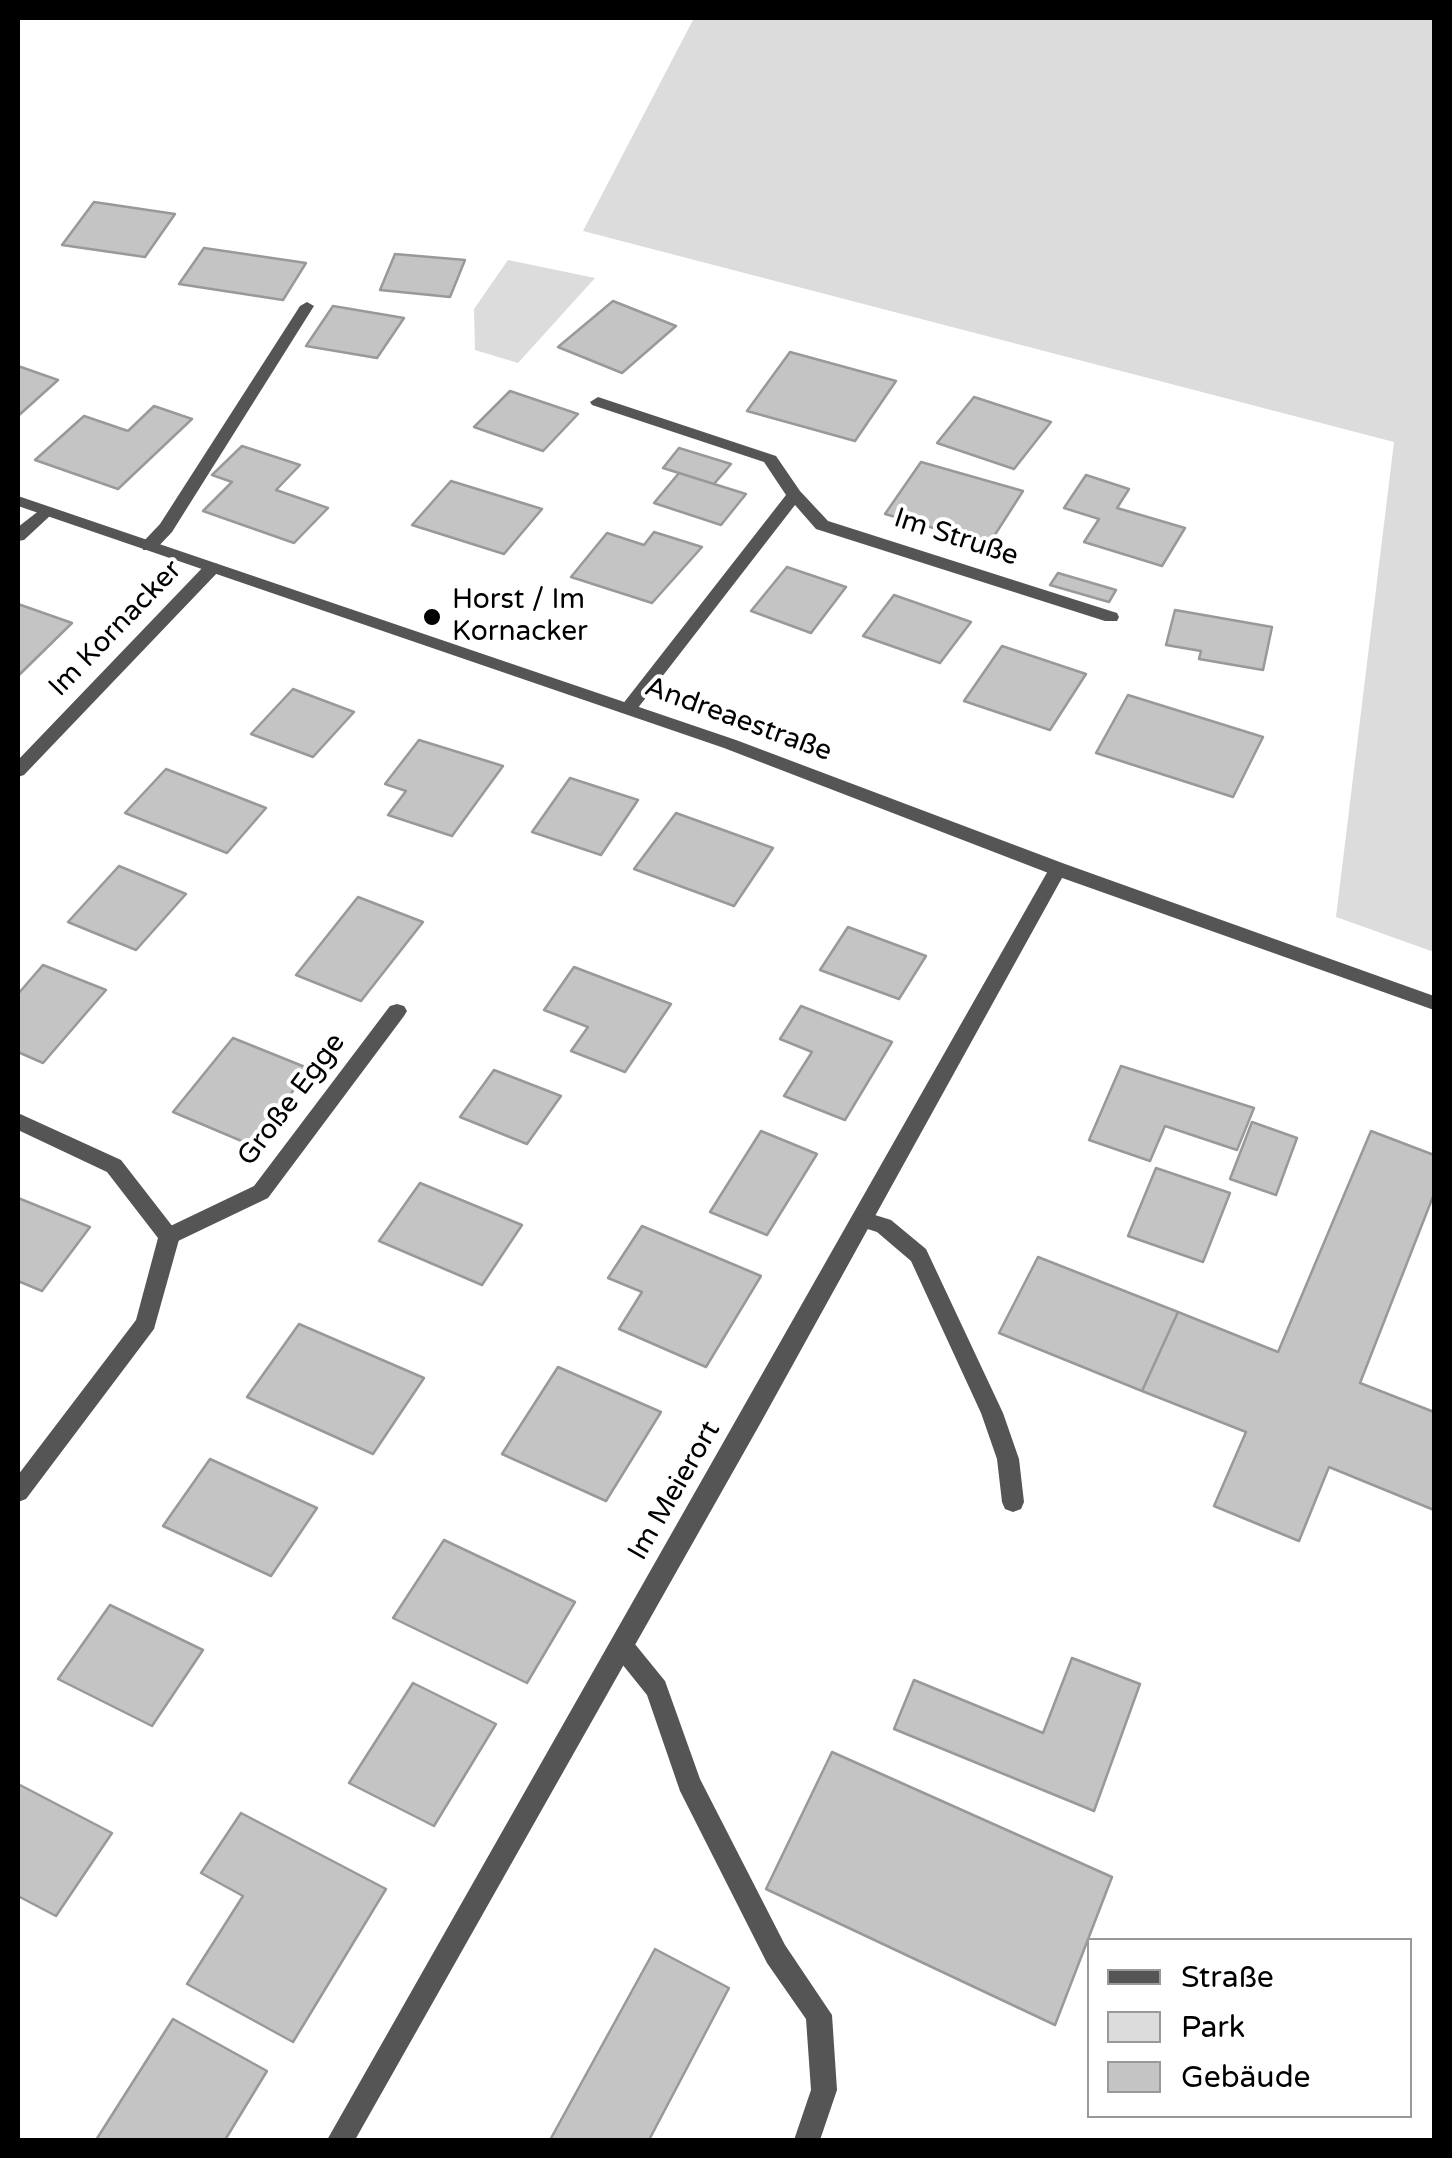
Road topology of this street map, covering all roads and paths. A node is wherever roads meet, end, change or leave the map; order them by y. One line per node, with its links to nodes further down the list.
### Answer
1 (307, 306): 7 (street)
2 (598, 402): 3 (street, Im Struße)
3 (794, 495): 9 (street, Im Struße); 10 (street)
4 (18, 501): 5 (street, Andreaestraße)
5 (44, 511): 6 (street); 7 (street, Andreaestraße)
6 (18, 536)
7 (149, 546): 8 (street, Andreaestraße)
8 (212, 568): 10 (street, Andreaestraße); 11 (street, Im Kornacker)
9 (1111, 617)
10 (628, 709): 12 (street, Andreaestraße)
11 (18, 771)
12 (1058, 869): 13 (street, Andreaestraße); 16 (street, Im Meierort)
13 (1434, 1003)
14 (397, 1011): 17 (street, Große Egge)
15 (18, 1121): 17 (street)
16 (862, 1219): 19 (street); 20 (street, Im Meierort)
17 (168, 1236): 18 (street)
18 (18, 1492)
19 (1013, 1502)
20 (622, 1646): 21 (street, Im Meierort); 22 (street)
21 (340, 2140)
22 (808, 2140)

